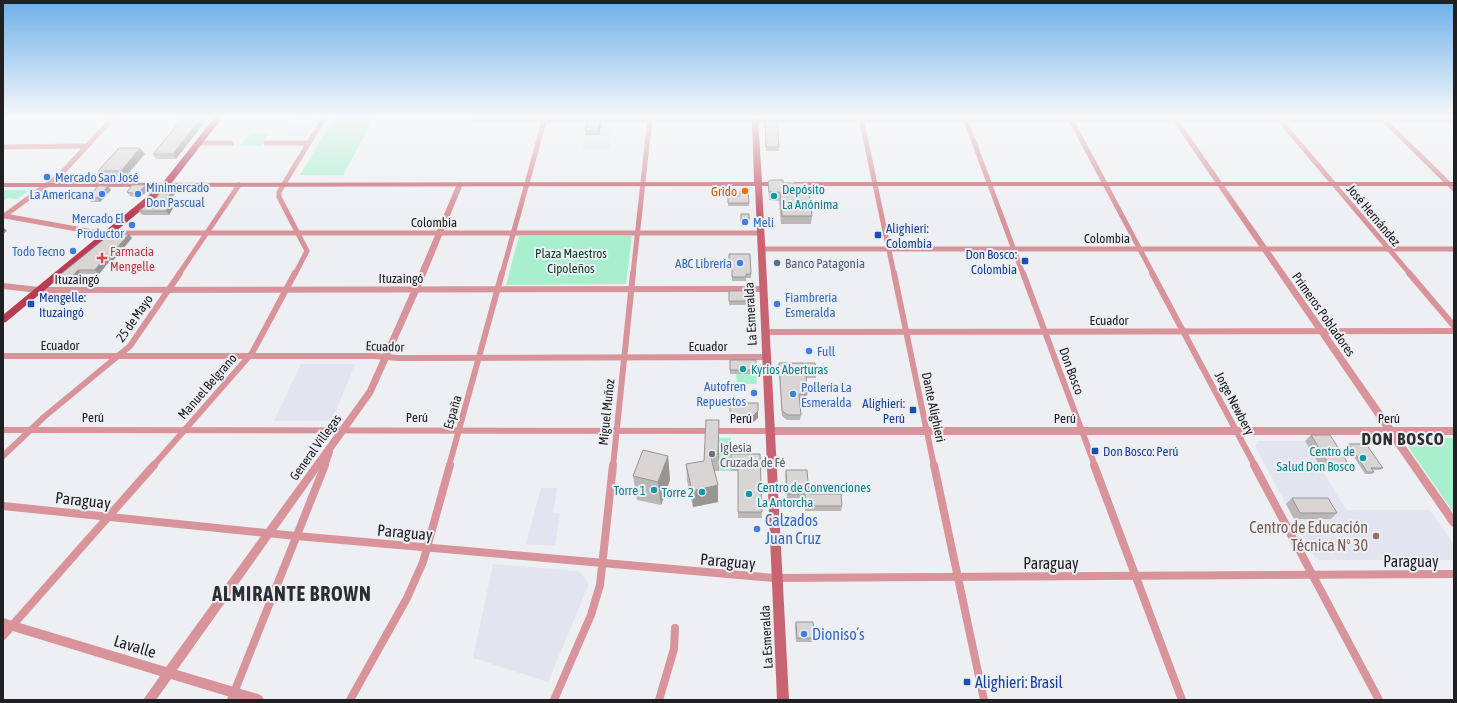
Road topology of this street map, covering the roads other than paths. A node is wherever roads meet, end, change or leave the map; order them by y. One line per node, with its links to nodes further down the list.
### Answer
1 (83, 151): 23 (street)
2 (193, 151): 24 (main road)
3 (304, 151): 26 (street)
4 (536, 151): 14 (street, España)
5 (647, 151): 15 (street, Miguel Muñoz)
6 (756, 151): 16 (main road, La Esmeralda)
7 (868, 151): 17 (street, Dante Alighieri)
8 (977, 151): 18 (street, Don Bosco)
9 (1087, 151): 19 (street, Jorge Newbery)
10 (1196, 151): 20 (street, Primeros Pobladores)
11 (1306, 151): 21 (street, José Hernández)
12 (1416, 151): 27 (street)
13 (460, 184): 14 (main road); 26 (main road); 33 (street, General Villegas)
14 (527, 184): 15 (main road); 34 (street, España)
15 (643, 184): 16 (main road); 35 (street, Miguel Muñoz)
16 (757, 184): 17 (main road); 29 (main road, La Esmeralda)
17 (875, 184): 18 (main road); 37 (street, Dante Alighieri)
18 (990, 184): 19 (main road); 38 (street, Don Bosco)
19 (1105, 184): 20 (main road); 39 (street, Jorge Newbery)
20 (1219, 184): 21 (main road); 40 (street, Primeros Pobladores)
21 (1334, 184): 27 (main road); 41 (street, José Hernández)
22 (3, 185): 23 (main road)
23 (47, 185): 24 (main road); 28 (street)
24 (166, 185): 25 (main road); 30 (main road)
25 (239, 185): 26 (main road); 31 (street, 25 de Mayo)
26 (283, 185): 32 (street, Manuel Belgrano)
27 (1452, 186)
28 (4, 216): 30 (street, Colombia)
29 (760, 232): 35 (street, Colombia); 36 (main road, La Esmeralda)
30 (108, 233): 31 (street, Colombia); 49 (main road)
31 (207, 233): 32 (street, Colombia); 50 (street, 25 de Mayo)
32 (299, 233): 33 (street, Colombia); 45 (street, Manuel Belgrano)
33 (440, 233): 34 (street, Colombia); 46 (street, General Villegas)
34 (514, 233): 35 (street, Colombia); 47 (street, España)
35 (638, 233): 48 (street, Miguel Muñoz)
36 (760, 249): 37 (street, Colombia); 44 (main road, La Esmeralda)
37 (888, 249): 38 (street, Colombia); 58 (street, Dante Alighieri)
38 (1014, 249): 39 (street, Colombia); 53 (street, Don Bosco)
39 (1140, 249): 40 (street, Colombia); 54 (street, Jorge Newbery)
40 (1264, 249): 41 (street, Colombia); 55 (street, Primeros Pobladores)
41 (1389, 249): 42 (street, Colombia); 52 (street, José Hernández)
42 (1454, 249)
43 (3, 286): 49 (street, Ituzaingó)
44 (762, 288): 48 (street, Ituzaingó); 57 (main road, La Esmeralda)
45 (287, 289): 46 (street, Ituzaingó); 50 (street, Ituzaingó); 61 (street, Manuel Belgrano)
46 (416, 289): 47 (street, Ituzaingó); 62 (street, General Villegas)
47 (499, 289): 48 (street, Ituzaingó); 65 (street, España)
48 (632, 289): 63 (street, Miguel Muñoz)
49 (39, 290): 50 (street, Ituzaingó); 51 (main road)
50 (169, 290): 60 (street, 25 de Mayo)
51 (3, 320)
52 (1454, 326)
53 (1044, 331): 54 (street, Ecuador); 58 (street, Ecuador); 74 (street, Don Bosco)
54 (1183, 331): 55 (street, Ecuador); 75 (street, Jorge Newbery)
55 (1321, 331): 56 (street, Ecuador); 76 (street, Primeros Pobladores)
56 (1454, 331)
57 (765, 332): 58 (street, Ecuador); 64 (main road, La Esmeralda)
58 (906, 332): 73 (street, Dante Alighieri)
59 (3, 356): 60 (street, Ecuador)
60 (120, 356): 61 (street, Ecuador); 67 (street, 25 de Mayo)
61 (250, 356): 62 (street, Ecuador); 68 (street, Manuel Belgrano)
62 (386, 357): 65 (street, Ecuador); 69 (street, General Villegas)
63 (624, 357): 64 (street, Ecuador); 65 (street, Ecuador); 71 (street, Miguel Muñoz)
64 (766, 357): 72 (main road, La Esmeralda)
65 (480, 358): 70 (street, España)
66 (3, 430): 67 (street, Perú)
67 (29, 430): 68 (street, Perú); 79 (street, 25 de Mayo)
68 (184, 430): 69 (street, Perú); 81 (street, Manuel Belgrano)
69 (343, 430): 70 (street, Perú); 78 (street, General Villegas)
70 (459, 430): 71 (street, Perú); 85 (street, España)
71 (616, 430): 72 (street, Perú); 86 (street, Miguel Muñoz)
72 (770, 430): 73 (street, Perú); 91 (main road, La Esmeralda)
73 (927, 430): 74 (street, Perú); 90 (street, Dante Alighieri)
74 (1081, 431): 75 (street, Perú); 89 (street, Don Bosco)
75 (1236, 431): 76 (street, Perú); 88 (street, Jorge Newbery)
76 (1390, 431): 77 (street, Perú); 82 (street, Primeros Pobladores)
77 (1454, 431)
78 (332, 445): 83 (street, General Villegas); 84 (street)
79 (3, 456)
80 (3, 506): 81 (street, Paraguay)
81 (108, 517): 83 (street, Paraguay); 92 (street, Manuel Belgrano)
82 (1454, 523)
83 (269, 533): 84 (street, Paraguay); 95 (street, General Villegas)
84 (296, 536): 85 (street, Paraguay); 96 (street)
85 (427, 548): 86 (street, Paraguay); 99 (street, España)
86 (602, 564): 91 (street, Paraguay); 100 (street, Miguel Muñoz)
87 (1454, 574): 88 (street, Paraguay)
88 (1313, 575): 89 (street, Paraguay); 105 (street, Jorge Newbery)
89 (1136, 576): 90 (street, Paraguay); 104 (street, Don Bosco)
90 (958, 577): 91 (street, Paraguay); 103 (street, Dante Alighieri)
91 (777, 578): 102 (main road, La Esmeralda)
92 (7, 625): 94 (street, Manuel Belgrano); 95 (street, Lavalle)
93 (675, 628): 101 (street)
94 (3, 636)
95 (169, 673): 96 (street, Lavalle); 97 (street, General Villegas)
96 (233, 696): 98 (street, Lavalle)
97 (149, 700)
98 (258, 700)
99 (350, 700)
100 (554, 700)
101 (659, 700)
102 (783, 700)
103 (984, 700)
104 (1182, 700)
105 (1380, 700)

